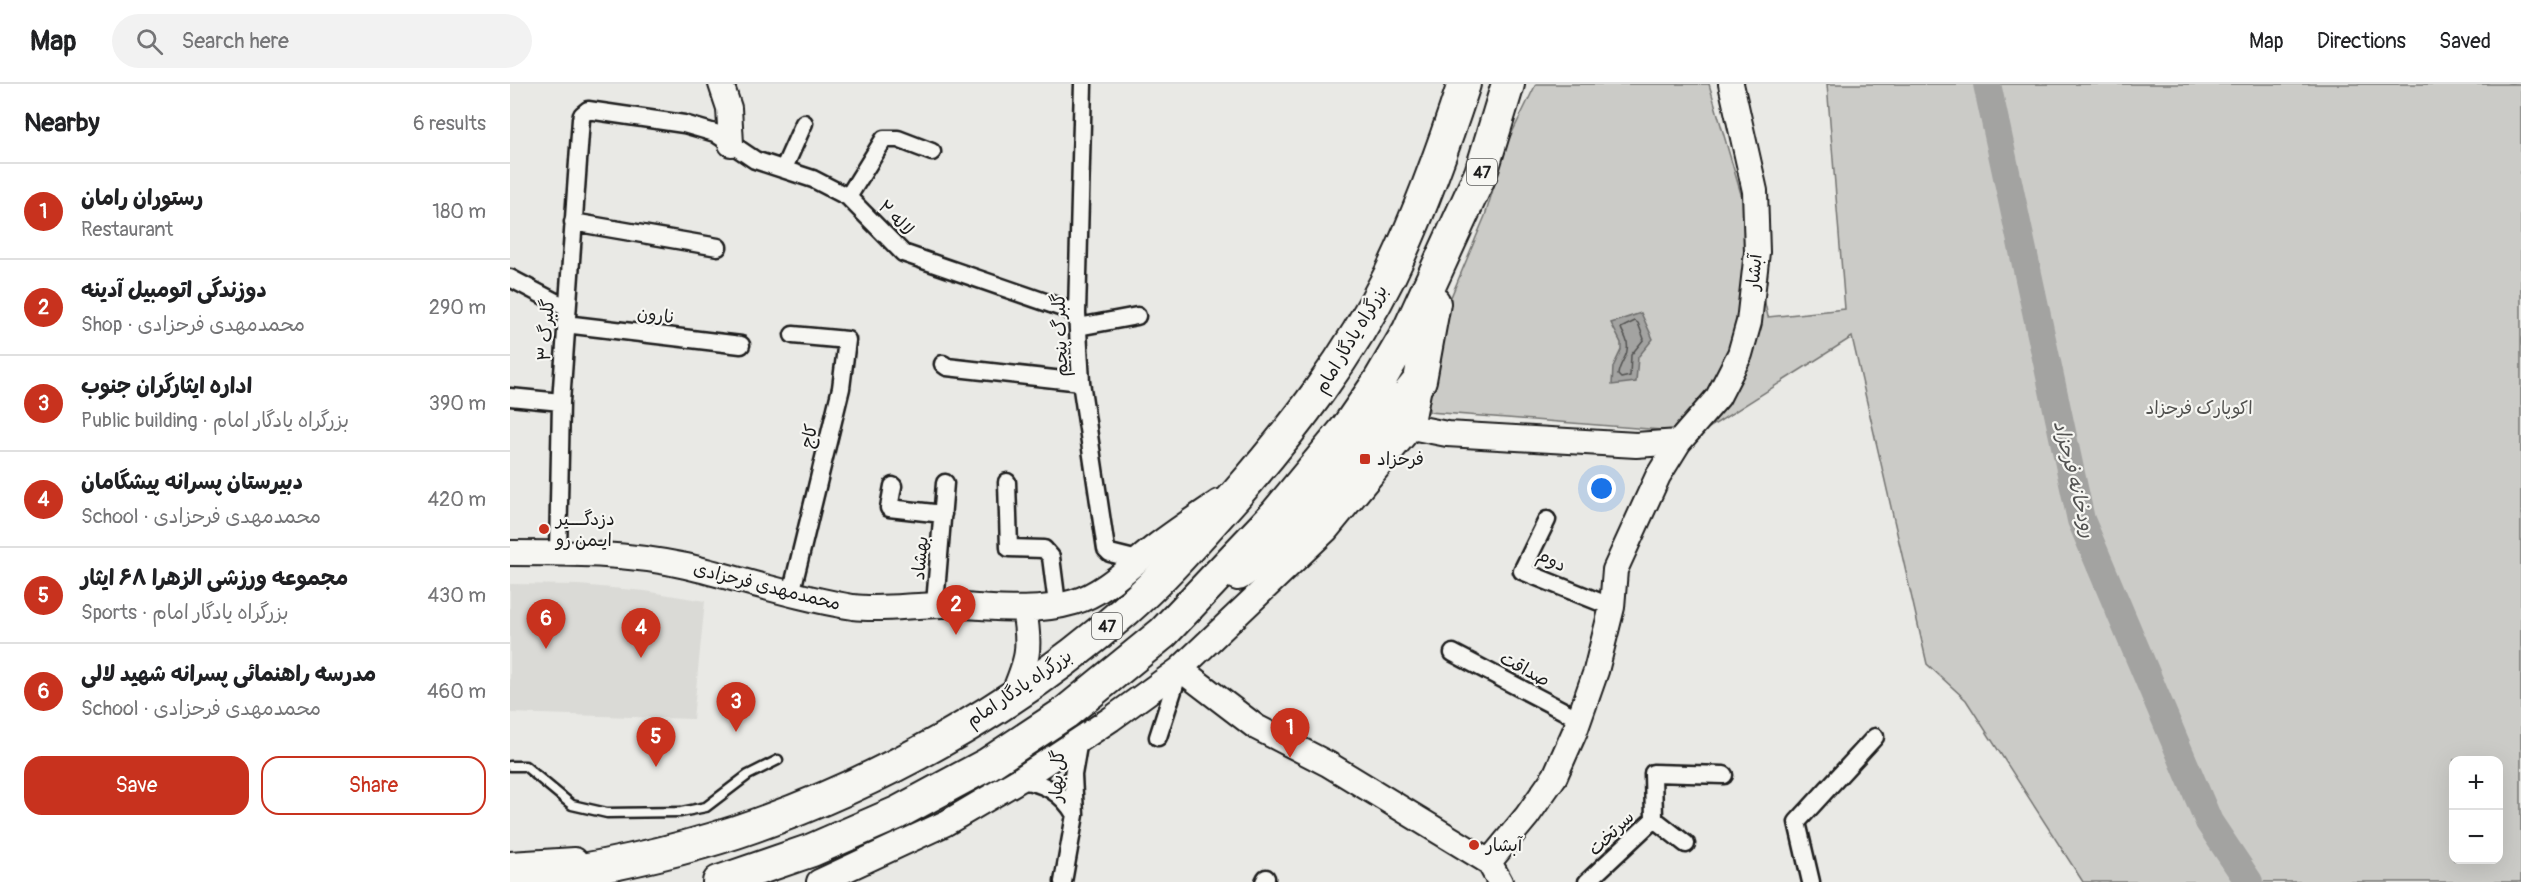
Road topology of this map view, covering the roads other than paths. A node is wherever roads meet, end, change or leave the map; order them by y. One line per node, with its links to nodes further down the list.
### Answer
1 (721, 84): 8 (street)
2 (1083, 84): 18 (street, گلبرگ پنجم)
3 (1464, 84): 30 (highway, بزرگراه یادگار امام / 47)
4 (1508, 84): 14 (highway, 47)
5 (1731, 84): 27 (street, آبشار)
6 (585, 112): 8 (street, لاله ۲); 12 (street, گلبرگ ۳)
7 (804, 123): 10 (street)
8 (731, 144): 10 (street, لاله ۲)
9 (932, 152): 11 (street)
10 (784, 168): 11 (street, لاله ۲)
11 (848, 197): 18 (street, لاله ۲)
12 (573, 222): 13 (street); 16 (street, گلبرگ ۳)
13 (718, 247)
14 (1444, 255): 22 (highway); 42 (highway, 47)
15 (510, 278): 16 (street)
16 (566, 316): 20 (street, نارون); 25 (street, گلبرگ ۳)
17 (1137, 316): 18 (street)
18 (1077, 320): 23 (street, گلبرگ پنجم)
19 (793, 335): 37 (street, کاج)
20 (741, 345)
21 (943, 364): 23 (street)
22 (1420, 380): 26 (street); 42 (highway)
23 (1081, 382): 36 (street, گلبرگ پنجم)
24 (510, 398): 25 (street)
25 (561, 402): 35 (street, گلبرگ ۳)
26 (1411, 427): 27 (street); 44 (street)
27 (1679, 442): 40 (street, آبشار)
28 (1007, 482): 39 (street)
29 (945, 483): 32 (street, بهشاد)
30 (1244, 485): 36 (street, محمدمهدی فرحزادی); 45 (highway, بزرگراه یادگار امام / 47)
31 (893, 486): 32 (street, بهشاد)
32 (943, 514): 38 (street, بهشاد)
33 (1547, 520): 40 (street, دوم)
34 (510, 553): 35 (street, محمدمهدی فرحزادی)
35 (558, 553): 37 (street, محمدمهدی فرحزادی)
36 (1138, 560): 39 (street, محمدمهدی فرحزادی)
37 (792, 594): 38 (street, محمدمهدی فرحزادی)
38 (935, 604): 41 (street, محمدمهدی فرحزادی)
39 (1057, 604): 41 (street, محمدمهدی فرحزادی)
40 (1612, 607): 46 (street, آبشار)
41 (1024, 609): 45 (street)
42 (1181, 614): 61 (highway, 47)
43 (1453, 653): 46 (street, صداقت)
44 (1180, 669): 47 (street); 49 (street); 59 (street)
45 (1012, 697): 57 (highway, بزرگراه یادگار امام / 47)
46 (1579, 719): 59 (street, آبشار)
47 (1158, 737)
48 (1875, 737): 65 (street)
49 (1079, 740): 53 (street); 54 (street, گل بهار)
50 (778, 760): 51 (lane)
51 (510, 765)
52 (1724, 775): 55 (street, سرتخت)
53 (1018, 780): 54 (street, گل بهار); 62 (street)
54 (1075, 815): 63 (street, گل بهار)
55 (1654, 819): 56 (street); 64 (street, سرتخت)
56 (1686, 844)
57 (628, 861): 58 (street); 60 (highway, بزرگراه یادگار امام / 47)
58 (510, 864)
59 (1495, 872)
60 (510, 882)
61 (719, 882)
62 (819, 882)
63 (1063, 882)
64 (1587, 882)
65 (1811, 882)

